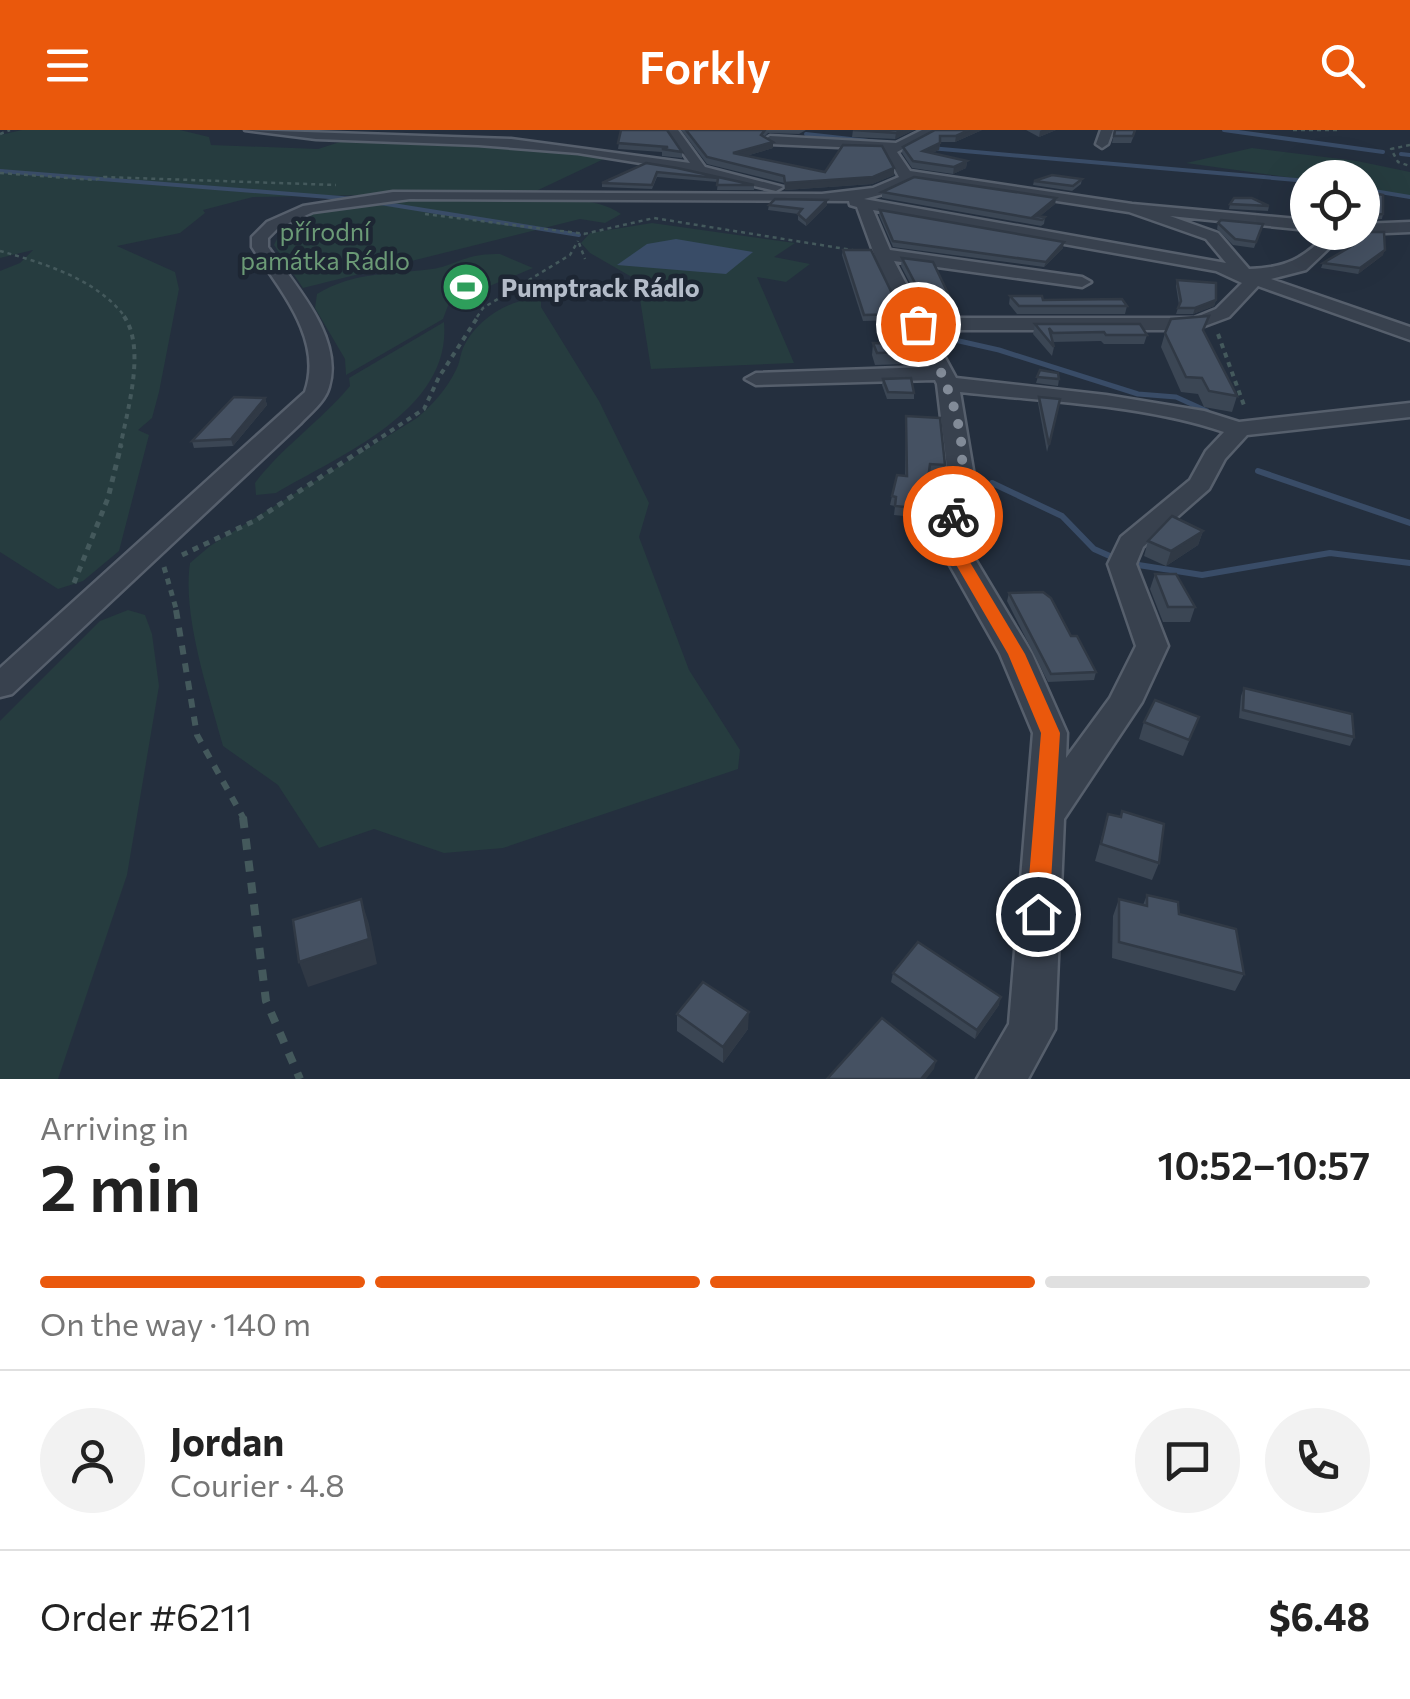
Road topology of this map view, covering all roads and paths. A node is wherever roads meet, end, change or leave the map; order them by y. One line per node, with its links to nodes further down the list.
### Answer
1 (10, 130): 9 (path)
2 (251, 130): 11 (street)
3 (471, 130): 11 (street)
4 (672, 130): 16 (street)
5 (932, 130): 14 (street)
6 (1107, 130): 12 (street)
7 (1293, 130): 8 (path)
8 (1338, 130)
9 (0, 134)
10 (770, 140): 14 (street)
11 (456, 141): 16 (street)
12 (1102, 144)
13 (1410, 144): 15 (path)
14 (894, 146): 17 (street)
15 (1410, 166)
16 (699, 167): 18 (street)
17 (906, 174): 18 (street); 20 (street)
18 (822, 198): 19 (street); 41 (street)
19 (864, 203): 25 (street); 28 (street)
20 (1132, 208): 21 (street); 30 (street)
21 (1290, 223)
22 (1410, 227): 23 (street)
23 (1380, 228)
24 (578, 240): 28 (path); 29 (path); 39 (path)
25 (1104, 245): 30 (street); 31 (street)
26 (1321, 250): 30 (street)
27 (0, 251): 41 (path)
28 (883, 254): 31 (street); 33 (street)
29 (586, 258)
30 (1242, 274): 32 (street); 34 (street)
31 (1070, 303): 32 (street); 33 (street)
32 (1216, 321): 38 (path)
33 (918, 324): 35 (street)
34 (1410, 334)
35 (945, 378): 36 (street); 38 (street); 43 (street)
36 (756, 379)
37 (1410, 410): 38 (street)
38 (1235, 427): 43 (street)
39 (179, 557)
40 (149, 570): 44 (path)
41 (74, 619): 42 (street)
42 (0, 686)
43 (1042, 820): 45 (street)
44 (300, 1079)
45 (1000, 1079)

